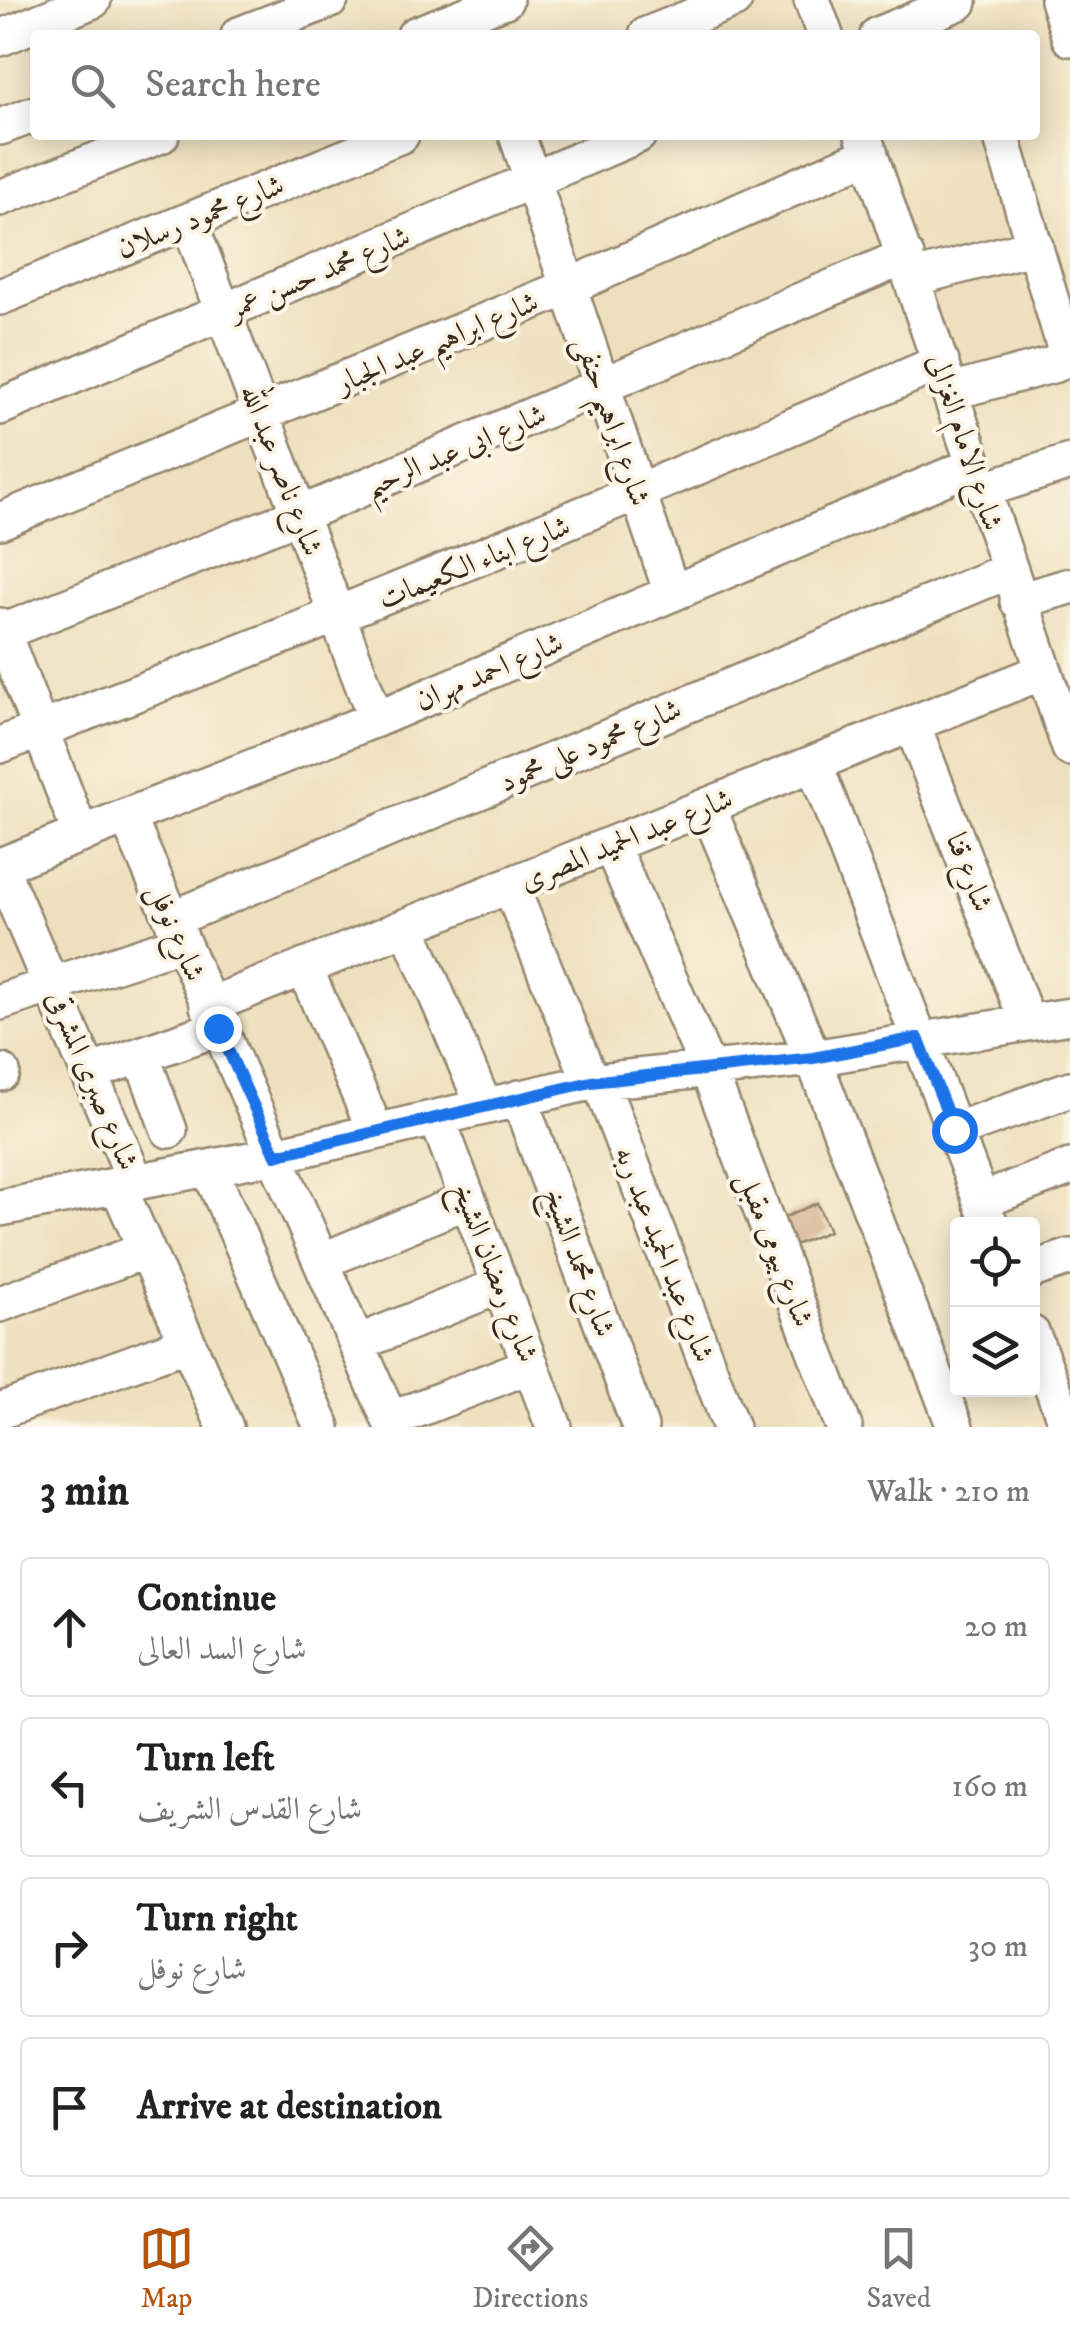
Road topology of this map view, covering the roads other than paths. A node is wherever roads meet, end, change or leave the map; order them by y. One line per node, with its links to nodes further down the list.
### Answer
1 (93, 0): 13 (street)
2 (330, 0): 8 (street)
3 (504, 0): 9 (street)
4 (734, 0): 10 (street)
5 (812, 0): 11 (street)
6 (1058, 0): 14 (street)
7 (962, 12): 12 (street)
8 (252, 30)
9 (429, 30)
10 (659, 30)
11 (824, 30)
12 (896, 30)
13 (0, 38)
14 (1070, 38)
15 (30, 116): 16 (street)
16 (0, 127)
17 (148, 140): 24 (street)
18 (388, 140): 25 (street, شارع محمود رسلان)
19 (519, 140): 23 (street, شارع ابراهيم حنفى)
20 (626, 140): 23 (street, شارع محمد حسن عمر)
21 (1002, 140): 26 (street)
22 (867, 144): 27 (street, شارع الامام الغزالى); 28 (street, شارع ابراهيم عبد الجبار)
23 (532, 180): 28 (street, شارع ابراهيم حنفى); 30 (street, شارع محمد حسن عمر)
24 (0, 198)
25 (189, 221): 29 (street, شارع محمود رسلان); 30 (street, شارع ناصر عبد الله)
26 (1035, 246): 27 (street, شارع ابى عبد الرحيم); 31 (street, شارع ابناء الكعيمات)
27 (910, 267): 31 (street, شارع الامام الغزالى); 32 (street, شارع ابى عبد الرحيم)
28 (568, 287): 32 (street, شارع ابراهيم حنفى); 34 (street, شارع ابراهيم عبد الجبار)
29 (0, 297)
30 (224, 314): 33 (street, شارع محمد حسن عمر); 34 (street, شارع ناصر عبد الله)
31 (945, 377): 36 (street, شارع الامام الغزالى); 37 (street, شارع ابناء الكعيمات)
32 (602, 389): 37 (street, شارع ابراهيم حنفى); 38 (street, شارع ابى عبد الرحيم)
33 (0, 408)
34 (262, 416): 38 (street, شارع ناصر عبد الله); 39 (street, شارع ابراهيم عبد الجبار)
35 (1070, 462): 36 (street, شارع احمد مهران)
36 (978, 478): 40 (street, شارع الامام الغزالى); 42 (street, شارع احمد مهران)
37 (638, 495): 42 (street, شارع ابراهيم حنفى); 43 (street, شارع ابناء الكعيمات)
38 (299, 515): 43 (street, شارع ناصر عبد الله); 44 (street, شارع ابى عبد الرحيم)
39 (0, 521)
40 (1013, 586): 41 (street, شارع محمود على محمود); 45 (street, شارع الامام الغزالى); 59 (street, شارع محمود على محمود)
41 (1070, 586)
42 (672, 593): 46 (street, شارع احمد مهران)
43 (337, 618): 46 (street, شارع ناصر عبد الله); 48 (street, شارع ابناء الكعيمات)
44 (1, 631): 48 (street)
45 (1044, 672): 47 (street, شارع عبد الحميد المصرى); 50 (street, شارع الامام الغزالى)
46 (376, 719): 53 (street, شارع احمد مهران)
47 (912, 724): 51 (street, شارع عبد الحميد المصرى); 65 (street, شارع قنا)
48 (40, 730): 49 (street, شارع ابناء الكعيمات); 54 (street)
49 (0, 746)
50 (1070, 748)
51 (814, 763): 52 (street, شارع عبد الحميد المصرى); 66 (street)
52 (707, 806): 55 (street, شارع عبد الحميد المصرى); 68 (street)
53 (128, 818): 54 (street, شارع احمد مهران); 59 (street, شارع نوفل)
54 (81, 835): 56 (street, شارع احمد مهران)
55 (611, 845): 57 (street, شارع عبد الحميد المصرى); 69 (street, شارع بيومى مقبل)
56 (0, 866): 61 (street, شارع صبرى المشرقى)
57 (510, 885): 58 (street, شارع عبد الحميد المصرى); 71 (street, شارع عبد الحميد عبد ربه)
58 (407, 926): 60 (street, شارع عبد الحميد المصرى); 74 (street)
59 (176, 931): 61 (street, شارع محمود على محمود); 64 (street, شارع نوفل)
60 (304, 967): 64 (street, شارع عبد الحميد المصرى); 78 (street)
61 (52, 984): 62 (street, شارع محمود على محمود); 70 (street, شارع صبرى المشرقى)
62 (0, 1002)
63 (1070, 1016): 65 (street)
64 (213, 1017): 67 (street, شارع عبد الحميد المصرى); 79 (street, شارع نوفل)
65 (1027, 1021): 66 (street)
66 (918, 1038): 68 (street); 77 (street)
67 (141, 1055): 70 (street, شارع عبد الحميد المصرى); 76 (street)
68 (813, 1058): 69 (street); 105 (street)
69 (708, 1071): 71 (street); 104 (street, شارع بيومى مقبل)
70 (90, 1073): 82 (street, شارع صبرى المشرقى)
71 (595, 1082): 73 (street); 103 (street, شارع عبد الحميد عبد ربه)
72 (1070, 1089): 77 (street)
73 (519, 1098): 74 (street); 102 (street, شارع محمد الشيخ)
74 (484, 1106): 75 (street)
75 (438, 1118): 78 (street); 83 (street, شارع رمضان الشيخ)
76 (169, 1130)
77 (954, 1130): 85 (street)
78 (376, 1132): 79 (street)
79 (276, 1155): 81 (street); 88 (street, شارع نوفل)
80 (1070, 1167): 85 (street)
81 (209, 1168): 82 (street); 100 (street)
82 (127, 1184): 84 (street); 86 (street, شارع صبرى المشرقى)
83 (468, 1200): 88 (street); 90 (street, شارع رمضان الشيخ)
84 (0, 1208)
85 (986, 1213)
86 (146, 1250): 91 (street); 92 (street, شارع صبرى المشرقى)
87 (1070, 1258): 89 (street)
88 (322, 1261): 93 (street, شارع نوفل)
89 (1040, 1267)
90 (500, 1285): 93 (street); 95 (street, شارع رمضان الشيخ)
91 (0, 1304)
92 (188, 1343): 97 (street); 99 (street, شارع صبرى المشرقى)
93 (358, 1343): 98 (street, شارع نوفل)
94 (1040, 1344): 96 (street)
95 (531, 1365): 98 (street); 101 (street, شارع رمضان الشيخ)
96 (1058, 1367): 106 (street)
97 (0, 1411)
98 (392, 1424)
99 (225, 1427)
100 (322, 1427)
101 (554, 1427)
102 (640, 1427)
103 (731, 1427)
104 (844, 1427)
105 (955, 1427)
106 (1068, 1427)

